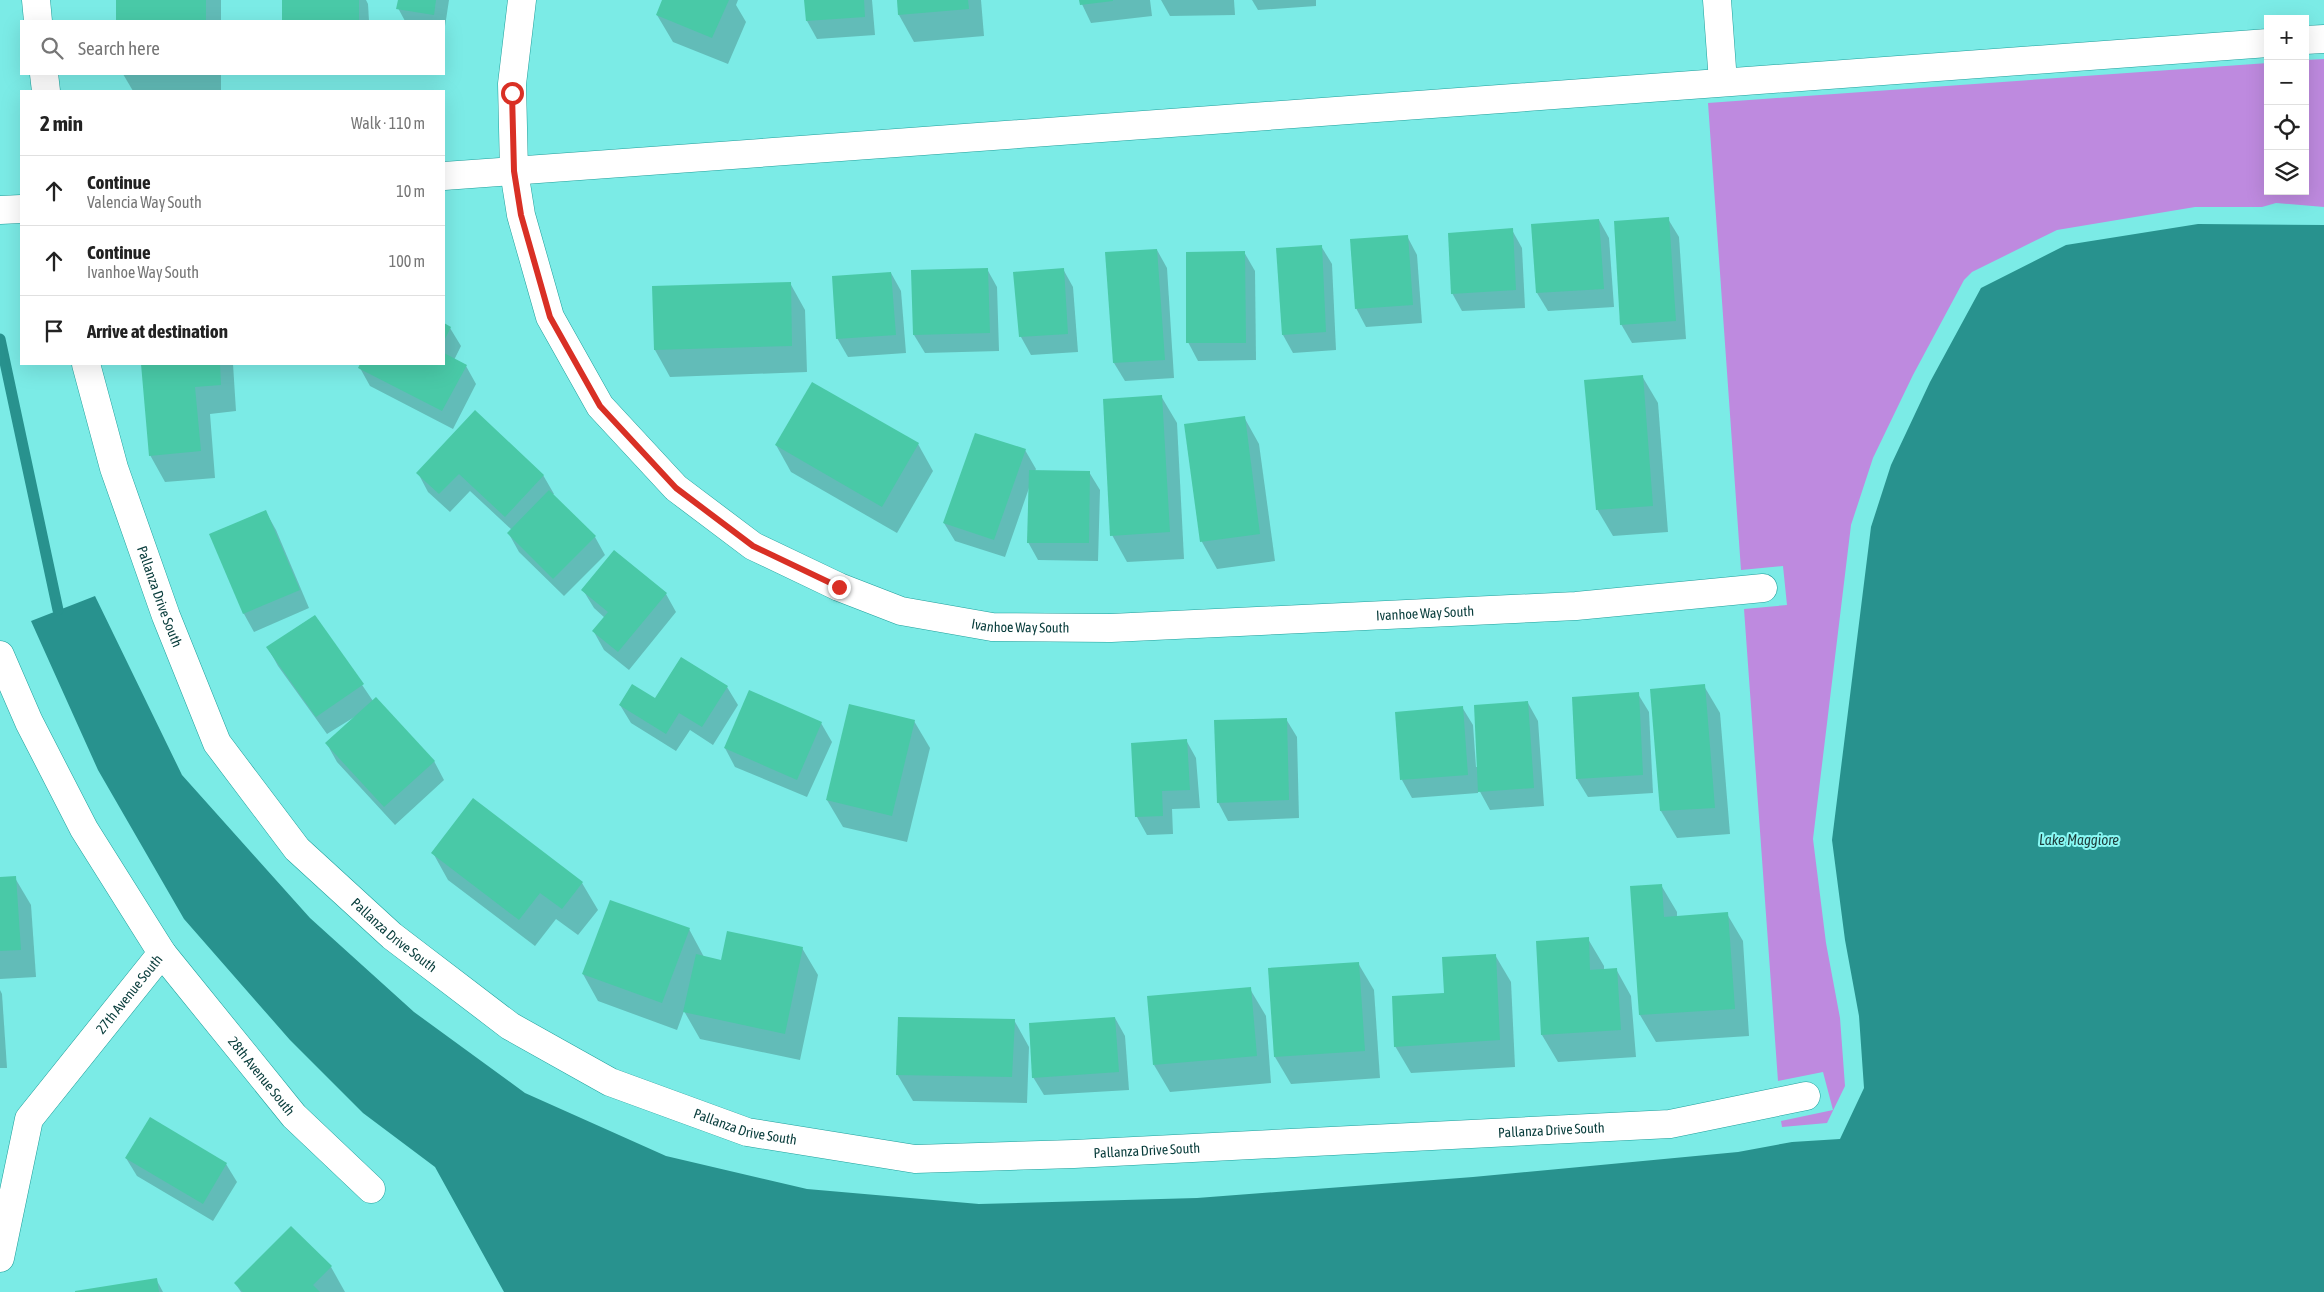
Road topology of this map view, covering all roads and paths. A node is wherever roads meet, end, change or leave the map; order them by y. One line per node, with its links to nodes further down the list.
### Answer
1 (36, 0): 4 (street)
2 (522, 0): 11 (street, Ivanhoe Way South)
3 (1717, 0): 9 (street)
4 (38, 20)
5 (2324, 39): 6 (street)
6 (2309, 40)
7 (2264, 43): 9 (street)
8 (44, 75): 10 (street)
9 (1723, 82): 11 (street)
10 (46, 90)
11 (514, 171): 12 (street); 14 (street, Ivanhoe Way South)
12 (445, 176)
13 (86, 365): 17 (street, Pallanza Drive South)
14 (1763, 588)
15 (0, 655): 16 (street, 27th Avenue South)
16 (162, 953): 18 (street, 28th Avenue South); 19 (street, 27th Avenue South)
17 (1806, 1096)
18 (371, 1189)
19 (0, 1258)

